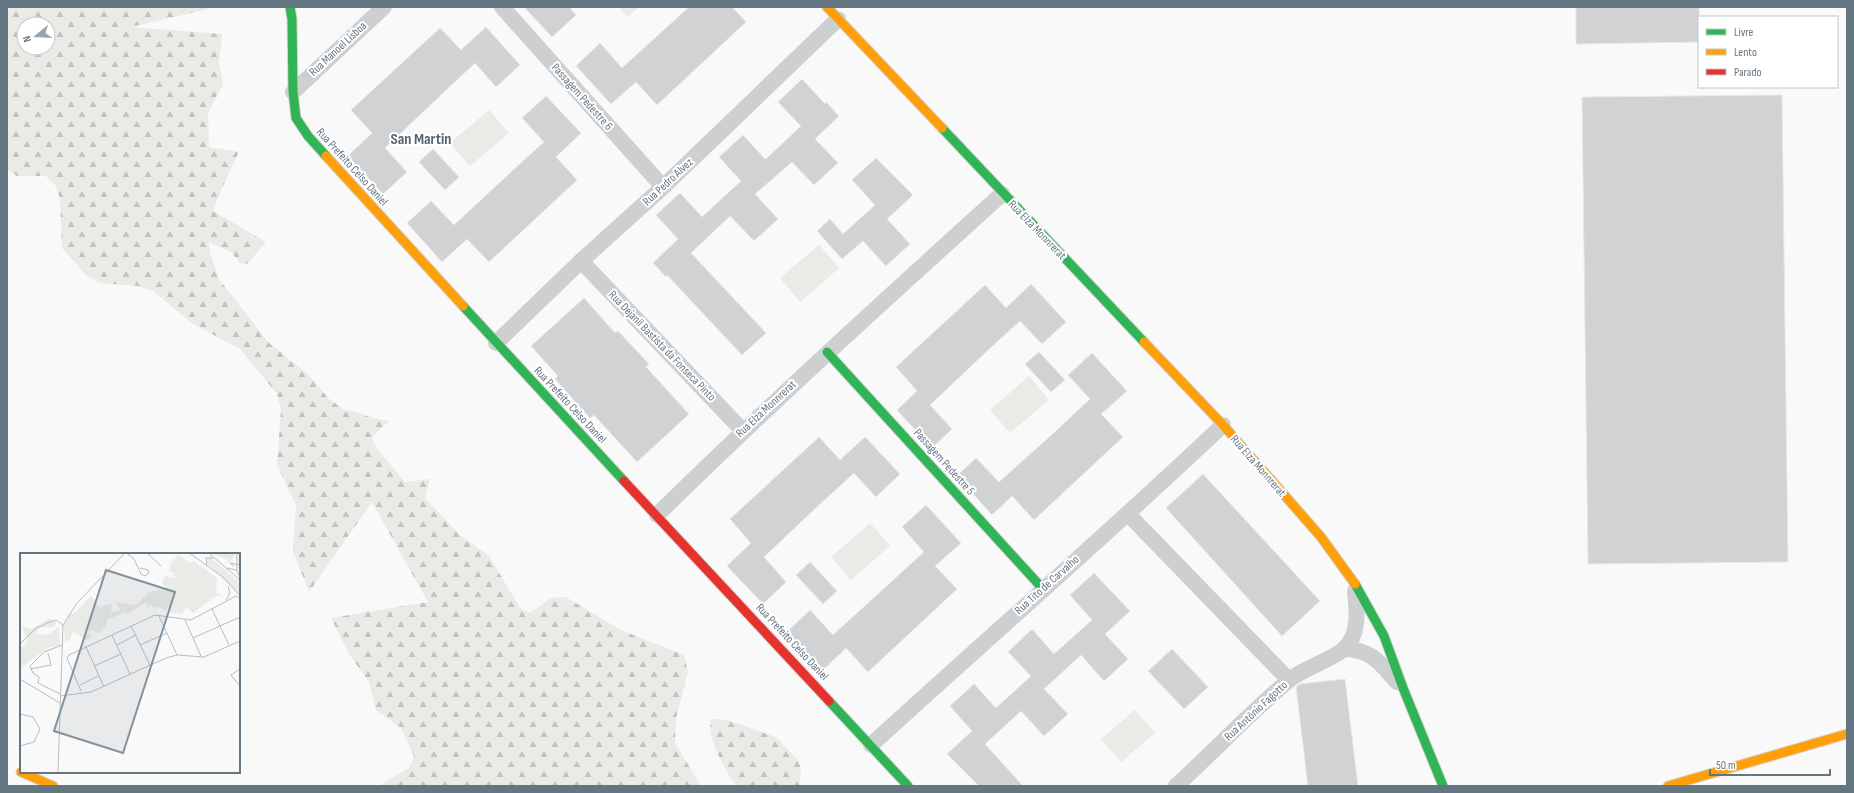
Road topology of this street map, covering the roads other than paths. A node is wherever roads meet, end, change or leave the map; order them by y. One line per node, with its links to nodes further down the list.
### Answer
1 (290, 7): 6 (street, Rua Prefeito Celso Daniel)
2 (384, 7): 6 (street, Rua Manoel Lisboa)
3 (502, 7): 7 (street, Passagem Pedestre 6)
4 (827, 7): 5 (street, Rua Elza Monnrerat)
5 (838, 18): 7 (street, Rua Pedro Alvez); 8 (street, Rua Elza Monnrerat)
6 (293, 92): 10 (street, Rua Prefeito Celso Daniel)
7 (663, 187): 9 (street, Rua Pedro Alvez)
8 (1002, 194): 11 (street, Rua Elza Monnrerat); 12 (street, Rua Elza Monnrerat)
9 (581, 261): 10 (street, Rua Pedro Alvez); 13 (street, Rua Dejanil Bastista da Fonseca Pinto)
10 (496, 343): 15 (street, Rua Prefeito Celso Daniel)
11 (827, 352): 13 (street, Rua Elza Monnrerat); 17 (street, Passagem Pedestre 5)
12 (1223, 425): 14 (street, Rua Tito de Carvalho); 16 (street, Rua Elza Monnrerat)
13 (743, 431): 15 (street, Rua Elza Monnrerat)
14 (1128, 514): 17 (street, Rua Tito de Carvalho); 19 (street)
15 (657, 515): 22 (street, Rua Prefeito Celso Daniel)
16 (1354, 583): 18 (street); 20 (street, Rua Elza Monnrerat)
17 (1043, 589): 22 (street, Rua Tito de Carvalho)
18 (1344, 649): 19 (street, Rua Antônio Fagotto); 20 (street)
19 (1289, 680): 26 (street, Rua Antônio Fagotto)
20 (1403, 688): 27 (street, Rua Elza Monnrerat)
21 (1847, 734): 28 (street)
22 (871, 745): 25 (street, Rua Prefeito Celso Daniel)
23 (24, 773): 24 (street)
24 (53, 786)
25 (908, 786)
26 (1176, 786)
27 (1443, 786)
28 (1668, 786)

